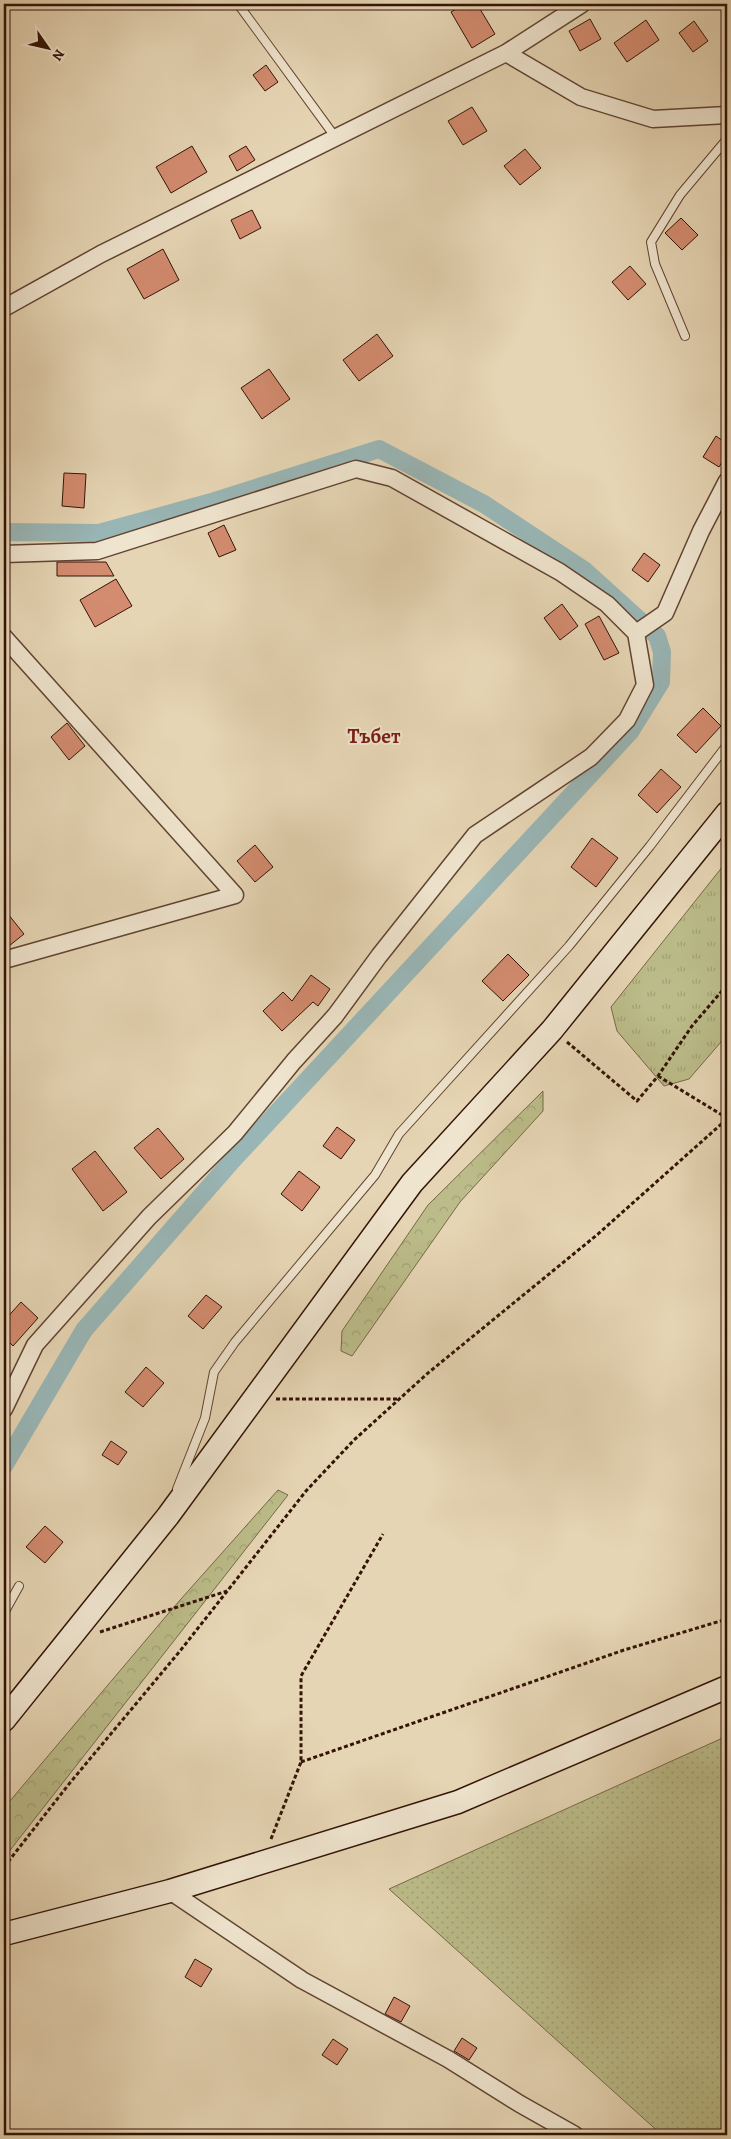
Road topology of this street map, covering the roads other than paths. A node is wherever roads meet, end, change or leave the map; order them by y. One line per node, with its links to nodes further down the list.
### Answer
1 (238, 4): 5 (lane)
2 (582, 4): 3 (street)
3 (506, 53): 4 (street); 5 (street)
4 (727, 115)
5 (336, 138): 7 (street)
6 (727, 138): 8 (lane)
7 (4, 308)
8 (685, 336)
9 (727, 481): 11 (street)
10 (4, 554): 11 (street)
11 (636, 633): 16 (street)
12 (4, 637): 15 (street)
13 (727, 745): 17 (lane)
14 (727, 813): 17 (main road)
15 (4, 960)
16 (4, 1410)
17 (168, 1516): 21 (main road)
18 (19, 1586): 19 (lane)
19 (4, 1613)
20 (727, 1687): 22 (main road)
21 (4, 1720)
22 (170, 1891): 23 (main road); 24 (street)
23 (4, 1934)
24 (575, 2135)

